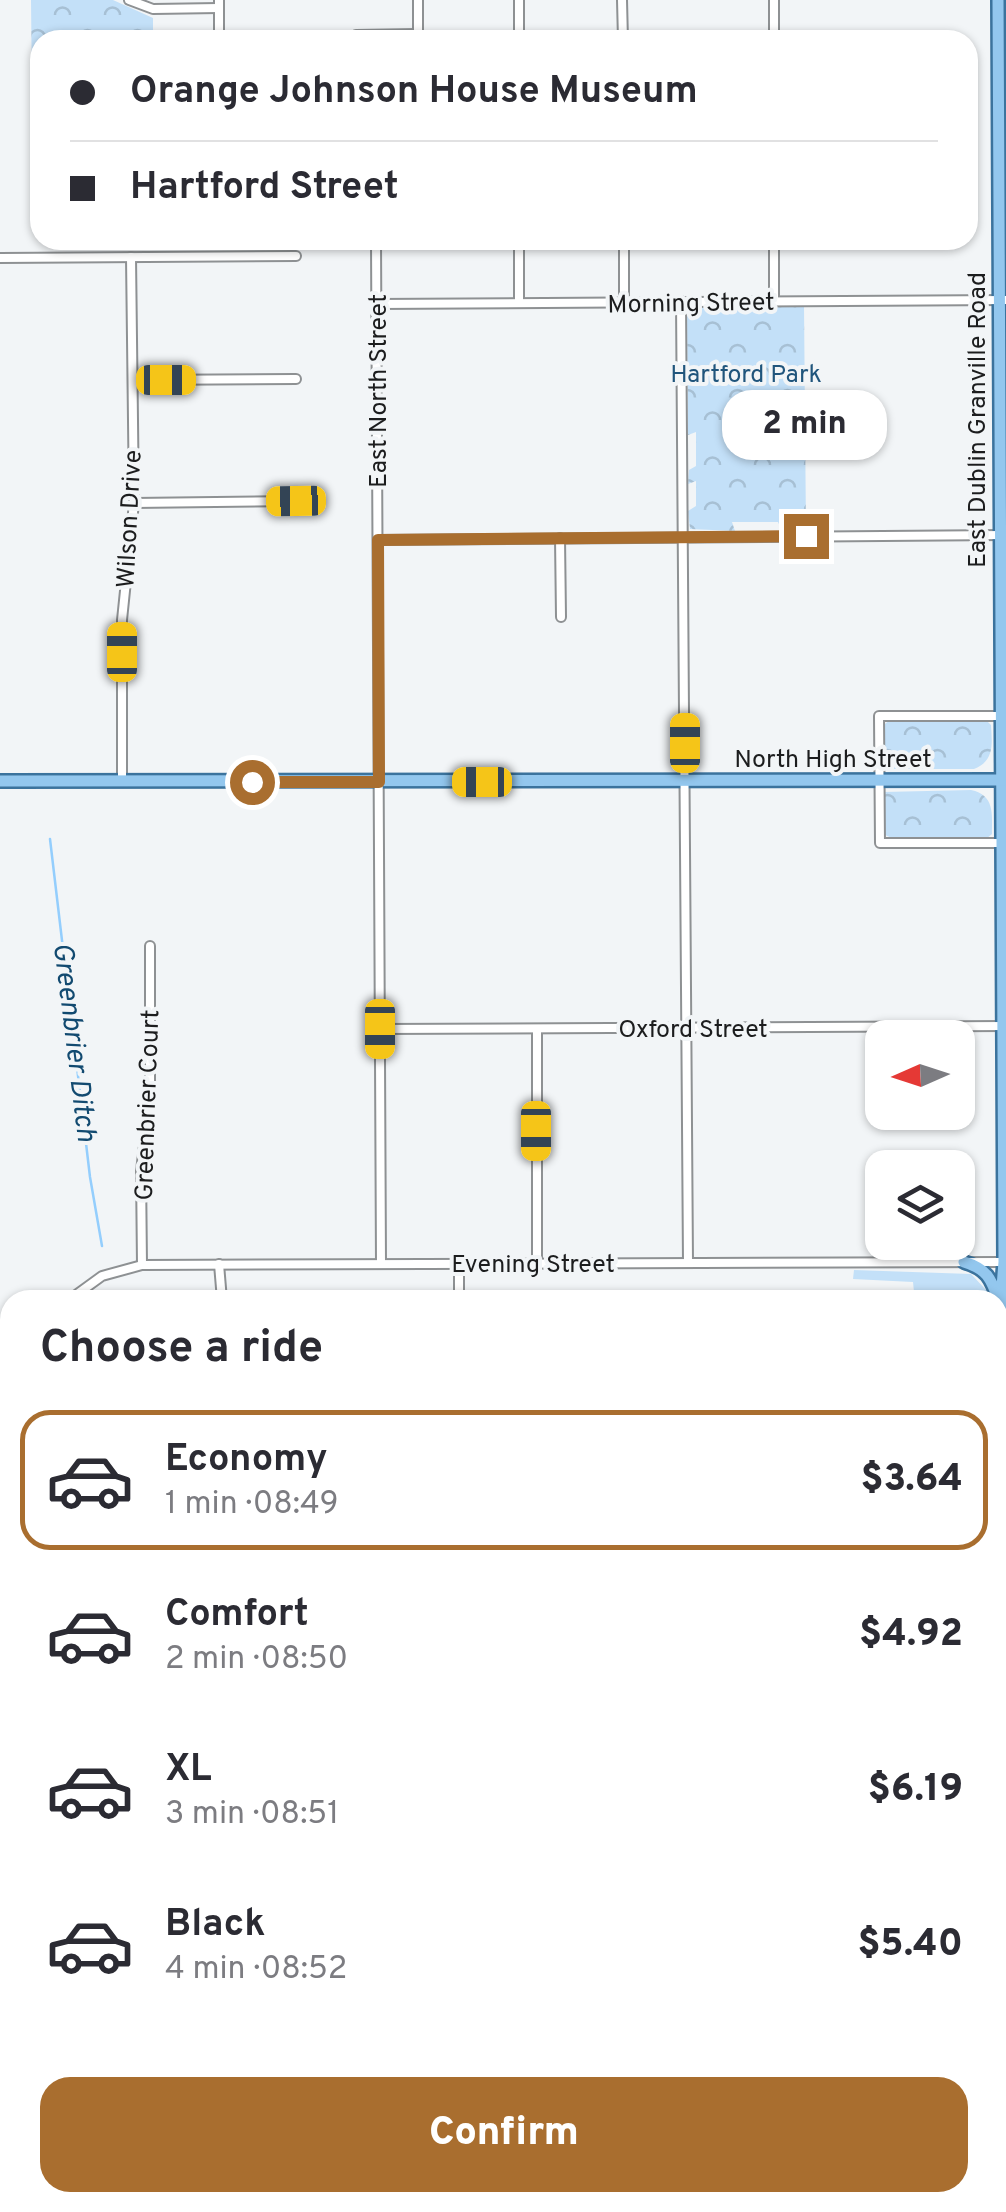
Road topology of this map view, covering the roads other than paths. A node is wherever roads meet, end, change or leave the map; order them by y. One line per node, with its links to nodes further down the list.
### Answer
1 (129, 0): 7 (street)
2 (418, 0): 9 (street)
3 (520, 0): 10 (street)
4 (622, 0): 11 (street)
5 (774, 0): 12 (street)
6 (998, 0): 21 (main road, East Dublin Granville Road)
7 (219, 4): 8 (street)
8 (219, 30)
9 (418, 30)
10 (520, 30)
11 (622, 30)
12 (774, 30)
13 (376, 250): 25 (street, East North Street)
14 (519, 250): 24 (street)
15 (624, 250): 22 (street)
16 (774, 250): 20 (street)
17 (296, 256): 18 (street)
18 (131, 257): 19 (street); 27 (street, Wilson Drive)
19 (0, 258)
20 (774, 300): 21 (street, Morning Street); 23 (street, Morning Street)
21 (1002, 300): 30 (main road, East Dublin Granville Road)
22 (624, 302): 23 (street, Morning Street); 24 (street, Morning Street)
23 (681, 302): 32 (street)
24 (519, 303): 25 (street, Morning Street)
25 (376, 304): 33 (street, East North Street)
26 (296, 378): 27 (street)
27 (133, 380): 29 (street, Wilson Drive)
28 (296, 501): 29 (street)
29 (134, 503): 40 (street, Wilson Drive)
30 (1002, 535): 32 (street); 35 (main road, East Dublin Granville Road)
31 (560, 538): 32 (street); 33 (street); 34 (street)
32 (682, 538): 39 (street)
33 (378, 540): 41 (street, East North Street)
34 (561, 617)
35 (1003, 716): 36 (street); 37 (main road, East Dublin Granville Road)
36 (879, 780): 37 (main road, North High Street); 39 (main road, North High Street); 42 (street)
37 (1003, 780): 42 (main road, East Dublin Granville Road)
38 (0, 781): 40 (main road, North High Street)
39 (684, 781): 41 (main road, North High Street); 45 (street)
40 (122, 782): 41 (main road, North High Street)
41 (379, 782): 46 (street, East North Street)
42 (1003, 843): 44 (main road, East Dublin Granville Road)
43 (150, 946): 55 (street, Greenbrier Court)
44 (1004, 1026): 45 (street, Oxford Street); 51 (main road, East Dublin Granville Road)
45 (687, 1028): 47 (street, Oxford Street); 49 (street)
46 (380, 1029): 47 (street, Oxford Street); 52 (street, East North Street)
47 (536, 1029): 48 (street)
48 (536, 1262): 49 (street, Evening Street); 54 (street, Evening Street)
49 (688, 1262): 50 (street, Evening Street)
50 (964, 1262): 51 (street, Evening Street); 59 (main road)
51 (1005, 1262): 60 (main road, East Dublin Granville Road)
52 (381, 1263): 53 (street, Evening Street); 54 (street, Evening Street)
53 (219, 1264): 55 (street, Evening Street); 57 (street)
54 (460, 1264): 58 (street)
55 (142, 1265): 56 (street, Evening Street)
56 (83, 1290)
57 (221, 1290)
58 (459, 1290)
59 (994, 1290)
60 (1003, 1290)

